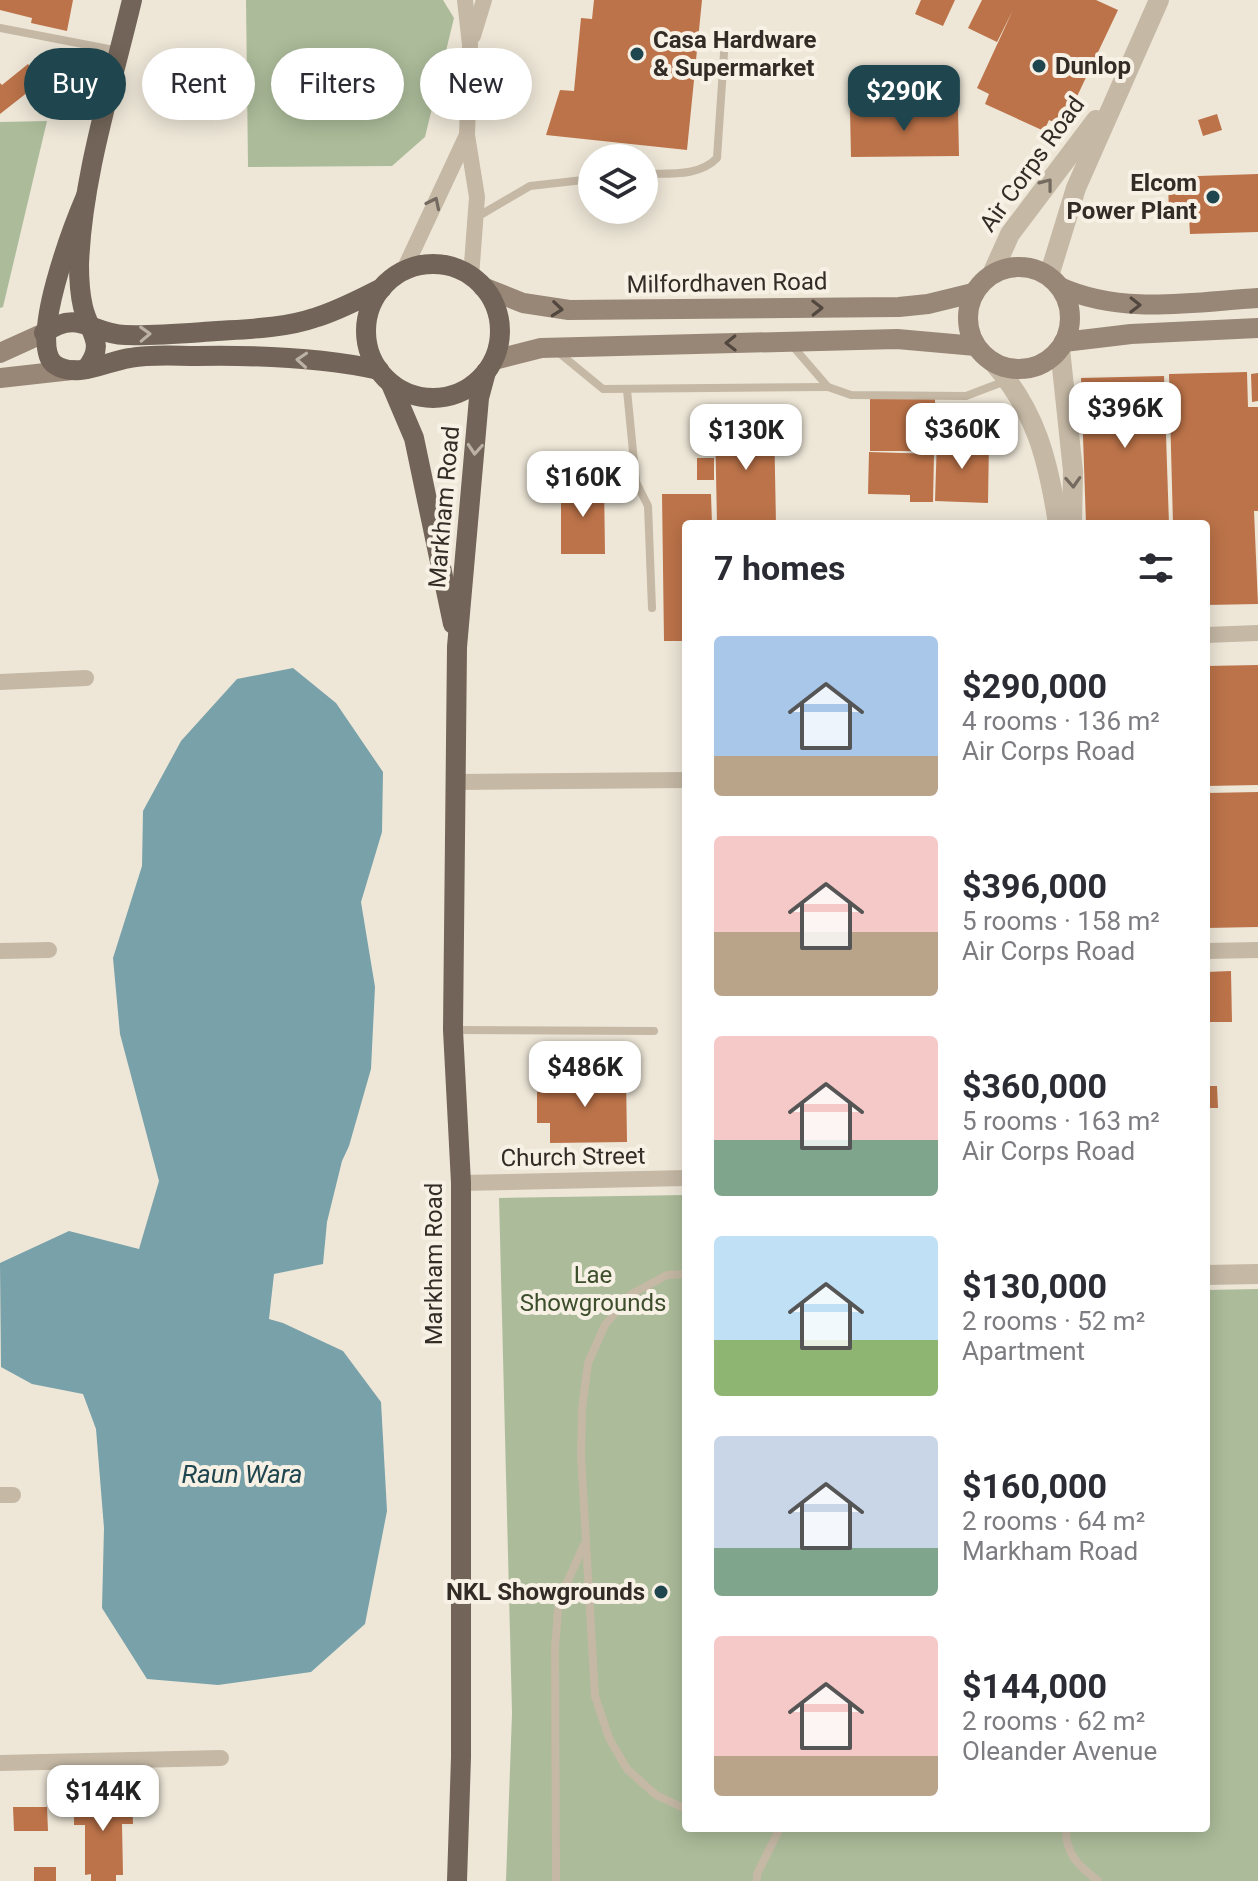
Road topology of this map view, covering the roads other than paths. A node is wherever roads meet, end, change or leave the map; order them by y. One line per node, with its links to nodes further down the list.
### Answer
1 (132, 0): 8 (main road)
2 (465, 0): 6 (street)
3 (484, 0): 6 (street)
4 (1159, 0): 10 (street, Air Corps Road)
5 (0, 28): 7 (lane)
6 (470, 45): 12 (street)
7 (104, 48)
8 (121, 48)
9 (724, 53): 13 (lane)
10 (1118, 87): 18 (street, Air Corps Road, one-way to 10); 19 (street, Air Corps Road)
11 (104, 120): 15 (main road)
12 (467, 135): 16 (street); 17 (street, one-way to 12)
13 (658, 173)
14 (578, 181): 16 (lane)
15 (86, 196): 24 (main road); 26 (main road)
16 (476, 218): 20 (street)
17 (403, 272): 20 (main road); 21 (main road)
18 (992, 274): 19 (main road); 22 (main road)
19 (1054, 281): 23 (main road, one-way to 23); 28 (main road)
20 (477, 282): 22 (main road, Milfordhaven Road, one-way to 22); 33 (main road)
21 (382, 288): 24 (main road, one-way to 21); 35 (main road)
22 (973, 293): 29 (main road)
23 (1258, 298)
24 (90, 325): 26 (main road); 34 (main road)
25 (1258, 328): 28 (main road)
26 (44, 333): 31 (main road); 34 (main road)
27 (789, 342): 29 (main road); 30 (main road, one-way to 30); 38 (lane)
28 (1062, 345): 32 (main road); 41 (street, one-way to 41)
29 (976, 346): 32 (main road)
30 (553, 347): 33 (main road); 39 (lane)
31 (0, 353)
32 (992, 361): 37 (street)
33 (490, 366): 35 (main road); 45 (main road, Markham Road, one-way to 45)
34 (79, 370): 35 (main road, one-way to 34); 36 (main road)
35 (385, 377): 45 (main road, Markham Road)
36 (0, 378)
37 (1009, 380): 38 (lane); 40 (street)
38 (828, 387): 39 (lane)
39 (627, 390): 42 (lane)
40 (1057, 520)
41 (1072, 520)
42 (652, 608)
43 (1258, 633): 44 (street)
44 (1210, 635)
45 (457, 647): 49 (main road, Markham Road)
46 (86, 678): 47 (street)
47 (0, 682)
48 (682, 780): 49 (street)
49 (458, 782): 54 (main road, Markham Road)
50 (49, 950): 52 (street)
51 (1258, 950): 53 (street)
52 (0, 951)
53 (1210, 951)
54 (453, 1030): 55 (lane); 57 (main road, Markham Road)
55 (654, 1031)
56 (682, 1178): 57 (street, Church Street)
57 (461, 1183): 67 (main road, Markham Road)
58 (682, 1274): 61 (lane)
59 (1258, 1274): 60 (street)
60 (1210, 1275)
61 (585, 1545): 64 (lane); 68 (lane)
62 (221, 1758): 63 (street)
63 (0, 1763)
64 (682, 1807)
65 (778, 1832): 69 (lane)
66 (1066, 1832): 70 (lane)
67 (457, 1881)
68 (556, 1881)
69 (757, 1881)
70 (1098, 1881)

